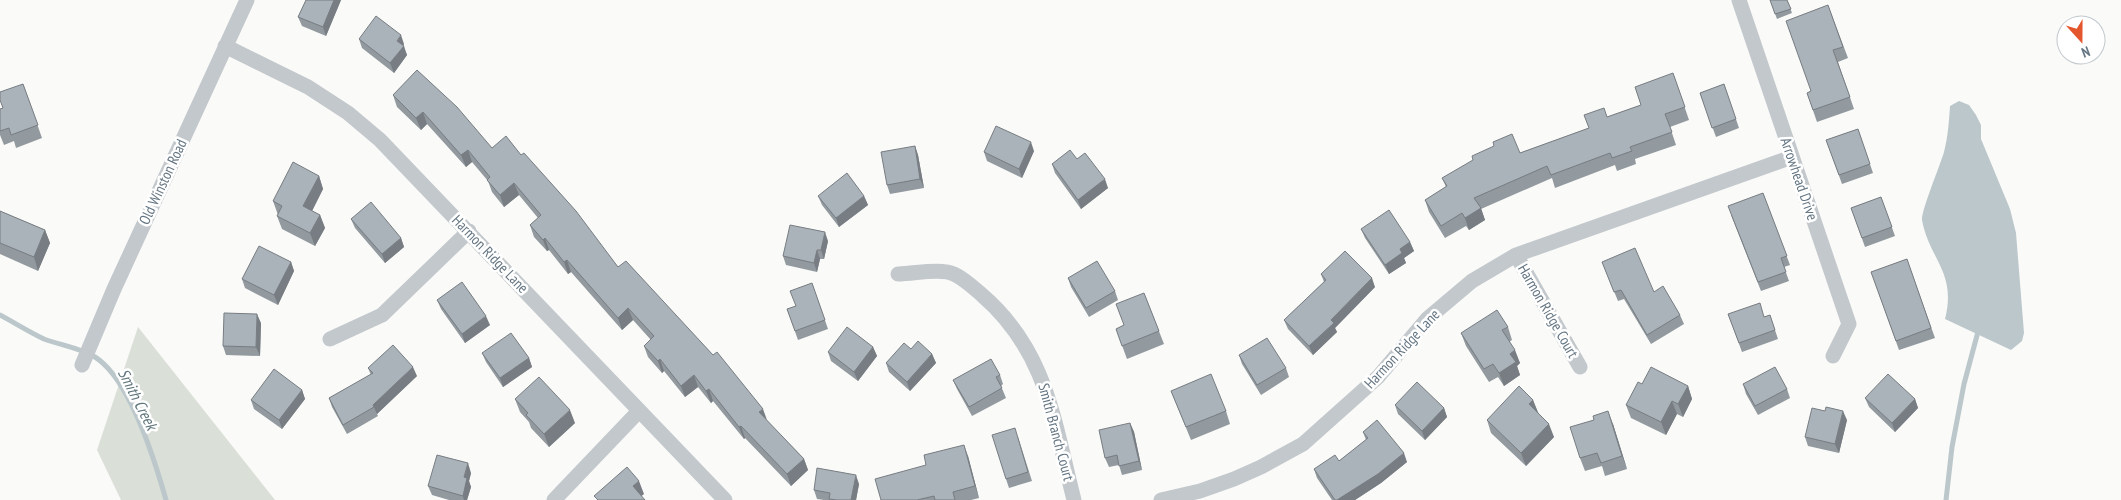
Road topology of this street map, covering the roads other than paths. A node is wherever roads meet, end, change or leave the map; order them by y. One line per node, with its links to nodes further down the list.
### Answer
1 (247, 0): 3 (street, Old Winston Road)
2 (1739, 0): 4 (street, Arrowhead Drive)
3 (225, 46): 5 (street, Harmon Ridge Lane); 10 (street, Old Winston Road)
4 (1792, 157): 6 (street, Harmon Ridge Lane); 9 (street, Arrowhead Drive)
5 (469, 231): 8 (street); 12 (street, Harmon Ridge Lane)
6 (1516, 255): 11 (street, Harmon Ridge Court); 16 (street, Harmon Ridge Lane)
7 (898, 274): 15 (street, Smith Branch Court)
8 (330, 339)
9 (1833, 356)
10 (82, 365)
11 (1580, 367)
12 (639, 411): 13 (street); 14 (street, Harmon Ridge Lane)
13 (554, 500)
14 (725, 500)
15 (1074, 500)
16 (1161, 500)

